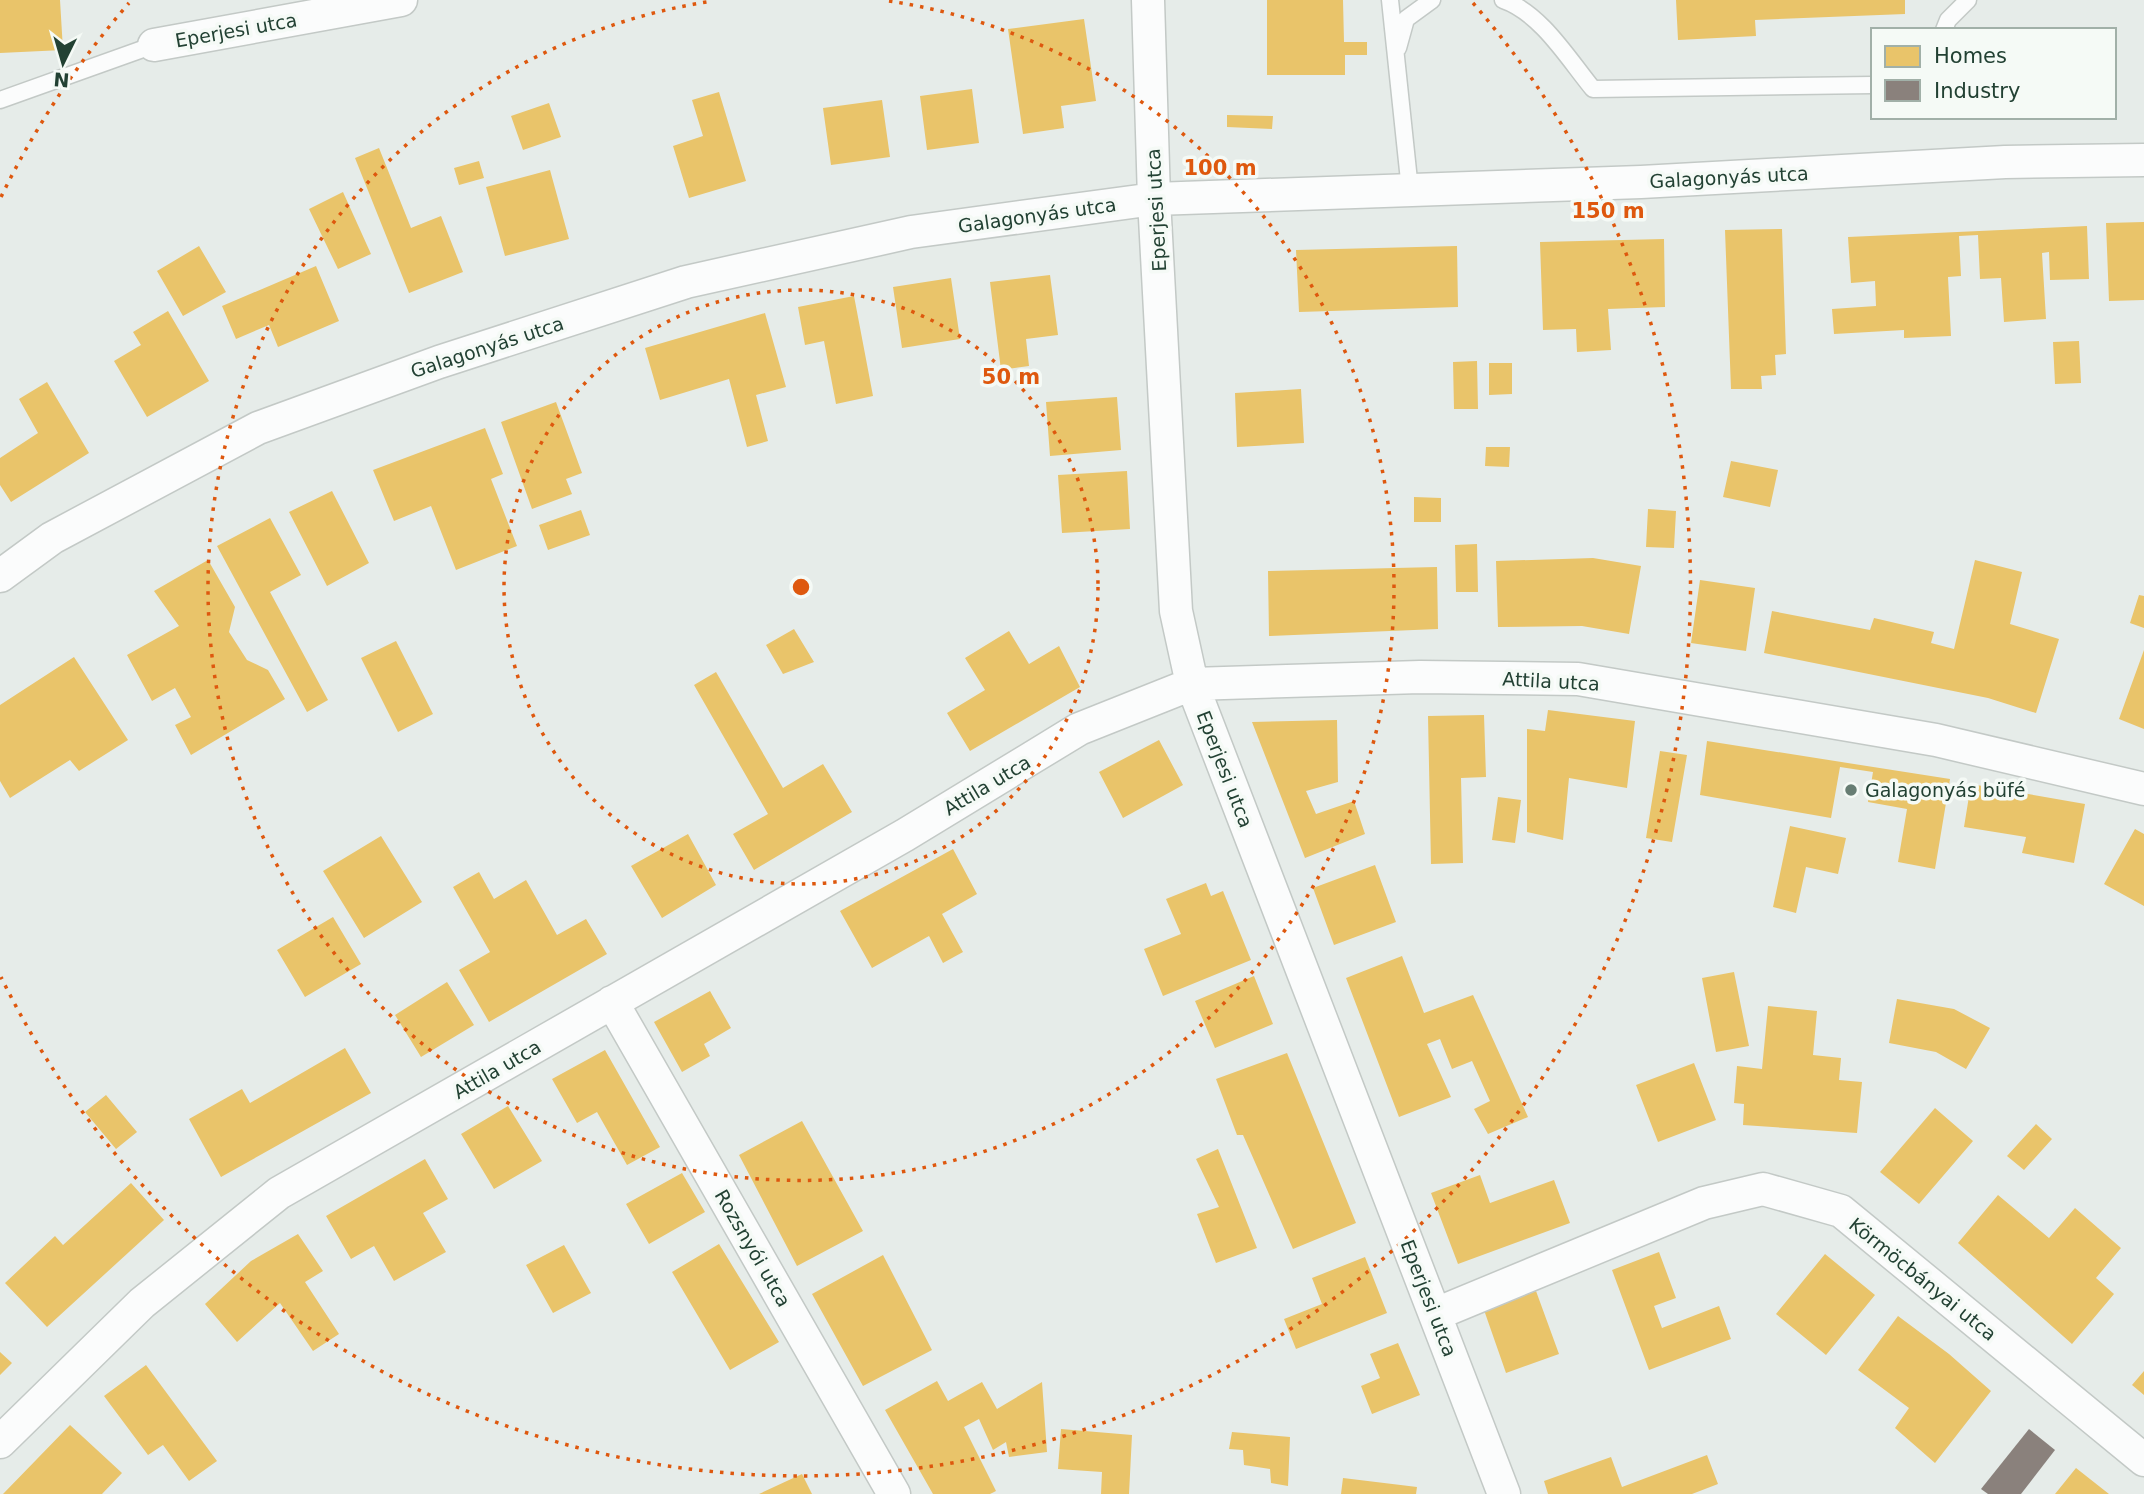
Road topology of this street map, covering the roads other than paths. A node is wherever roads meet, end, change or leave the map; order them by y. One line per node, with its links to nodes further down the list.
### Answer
1 (401, 0): 8 (street, Eperjesi utca)
2 (1148, 0): 14 (street, Eperjesi utca)
3 (1390, 0): 9 (lane)
4 (1432, 0): 9 (lane)
5 (1503, 0): 10 (lane)
6 (1968, 0): 7 (lane)
7 (1945, 28)
8 (155, 45): 11 (lane)
9 (1394, 60): 13 (lane)
10 (1871, 85)
11 (0, 100)
12 (2144, 160): 13 (street, Galagonyás utca)
13 (1410, 190): 14 (street, Galagonyás utca)
14 (1154, 199): 15 (street, Galagonyás utca); 16 (street, Eperjesi utca)
15 (0, 576)
16 (1192, 684): 17 (street, Attila utca); 18 (street, Attila utca); 19 (street, Eperjesi utca)
17 (2144, 789)
18 (612, 1002): 20 (street, Attila utca); 22 (street, Rozsnyói utca)
19 (1436, 1314): 21 (street, Körmöcbányai utca); 23 (street, Eperjesi utca)
20 (0, 1442)
21 (2144, 1460)
22 (894, 1494)
23 (1504, 1494)

